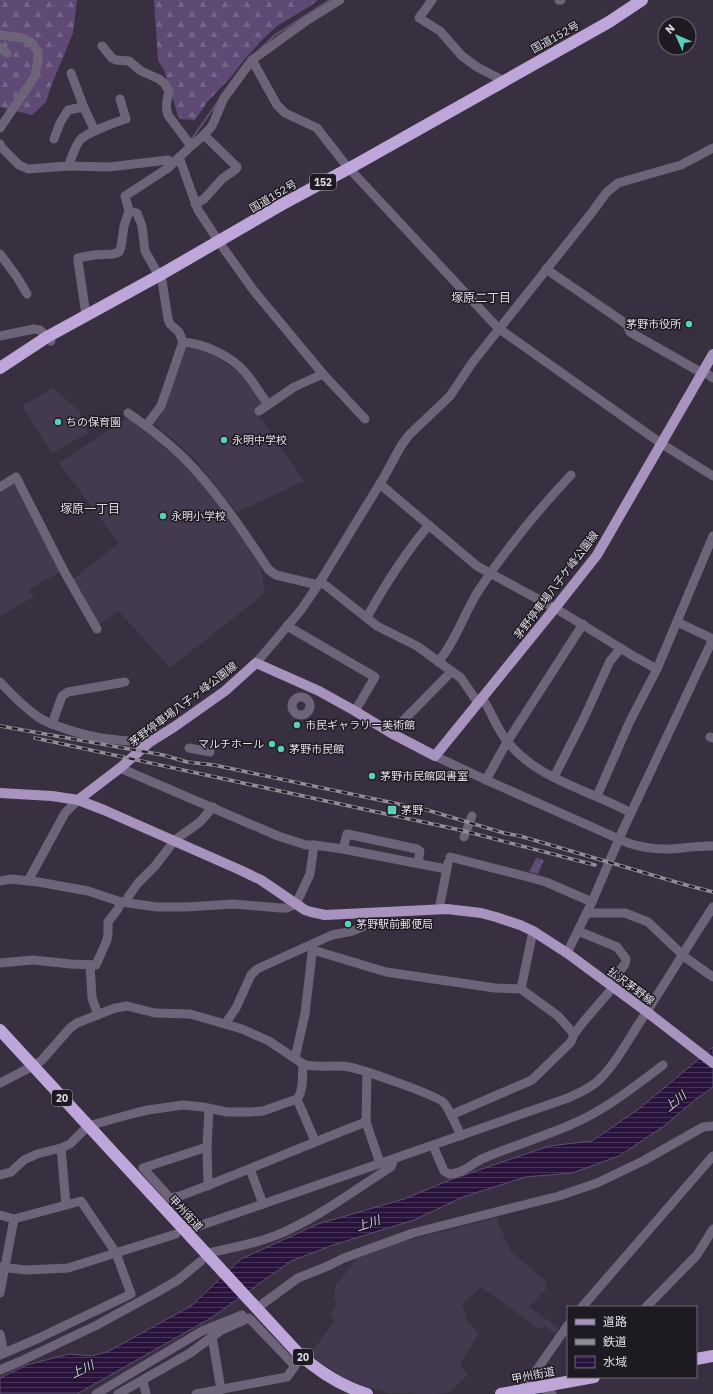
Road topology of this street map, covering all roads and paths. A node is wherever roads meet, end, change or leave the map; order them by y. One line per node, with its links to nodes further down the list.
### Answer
1 (340, 0): 6 (street)
2 (432, 0): 8 (street)
3 (642, 0): 8 (highway, 国道152号 / 152)
4 (0, 35): 11 (street)
5 (102, 46): 16 (street)
6 (252, 60): 13 (street); 20 (street)
7 (71, 73): 10 (street)
8 (504, 81): 20 (highway, 国道152号 / 152)
9 (120, 99): 12 (street)
10 (84, 108): 12 (street); 14 (street)
11 (0, 128)
12 (95, 131): 19 (street)
13 (204, 135): 16 (street); 21 (street)
14 (54, 139)
15 (0, 144): 19 (street)
16 (191, 146): 18 (street)
17 (713, 148): 25 (street)
18 (176, 160): 19 (street); 21 (street); 22 (street)
19 (68, 166)
20 (349, 168): 23 (highway, 国道152号 / 152); 29 (street)
21 (196, 204): 23 (street)
22 (128, 211): 26 (street); 28 (street)
23 (219, 242): 26 (highway, 国道152号 / 152); 36 (street)
24 (0, 254): 27 (street)
25 (546, 269): 29 (street); 35 (street)
26 (160, 275): 28 (highway, 国道152号 / 152); 32 (street)
27 (27, 294)
28 (86, 315): 31 (highway, 国道152号 / 152)
29 (498, 328): 43 (street); 46 (street)
30 (0, 336): 31 (street)
31 (49, 339): 34 (highway, 国道152号 / 152)
32 (183, 342): 38 (street); 42 (street)
33 (713, 354): 35 (main road, 茅野停車場八子ケ峰公園線)
34 (0, 368)
35 (703, 372): 37 (street); 43 (main road, 茅野停車場八子ケ峰公園線)
36 (323, 374): 38 (street); 41 (street)
37 (713, 378)
38 (268, 404): 39 (street)
39 (259, 411)
40 (128, 412): 42 (street)
41 (365, 419)
42 (146, 426): 51 (street)
43 (662, 444): 45 (street); 52 (main road, 茅野停車場八子ケ峰公園線)
44 (571, 475): 50 (street)
45 (713, 476)
46 (380, 484): 48 (street); 51 (street)
47 (0, 487): 57 (street)
48 (429, 525): 50 (street); 53 (street)
49 (713, 536): 54 (street)
50 (491, 574): 52 (street); 60 (street)
51 (319, 583): 53 (street); 56 (street)
52 (555, 608): 55 (street); 66 (main road, 茅野停車場八子ケ峰公園線)
53 (367, 617): 60 (street)
54 (677, 622): 58 (street); 62 (street)
55 (582, 624): 59 (street); 71 (street)
56 (287, 626): 61 (street); 67 (street)
57 (97, 629)
58 (713, 639): 82 (street)
59 (621, 648): 62 (street); 76 (street)
60 (438, 662): 63 (street)
61 (256, 663): 67 (main road); 70 (main road, 茅野停車場八子ヶ峰公園線)
62 (657, 669): 79 (street)
63 (451, 672): 66 (street); 69 (street)
64 (0, 682): 68 (street)
65 (125, 682): 68 (street)
66 (480, 701): 71 (street); 74 (main road, 茅野停車場八子ケ峰公園線)
67 (355, 711): 69 (main road)
68 (52, 724): 70 (street)
69 (391, 733): 74 (main road)
70 (150, 742): 75 (main road, 茅野停車場八子ヶ峰公園線)
71 (507, 742): 76 (street); 77 (street)
72 (189, 748): 73 (street)
73 (210, 752)
74 (435, 756): 77 (street)
75 (120, 768): 80 (main road, 茅野停車場八子ヶ峰公園線); 81 (street)
76 (554, 777): 79 (street)
77 (486, 780): 86 (street)
78 (0, 794): 80 (main road)
79 (597, 796): 82 (street)
80 (78, 800): 85 (main road); 93 (street)
81 (213, 807): 85 (street); 87 (street)
82 (631, 813): 86 (street)
83 (472, 816): 84 (street)
84 (464, 837)
85 (175, 840): 94 (street); 96 (main road)
86 (620, 840): 88 (street); 95 (street)
87 (314, 845): 89 (street); 96 (street)
88 (713, 846)
89 (343, 849): 90 (street); 90 (street)
90 (418, 863): 91 (street)
91 (446, 869): 95 (street); 98 (street)
92 (0, 881): 93 (street)
93 (28, 881): 94 (street)
94 (123, 902): 96 (street); 107 (street)
95 (592, 902): 100 (street)
96 (296, 904): 99 (main road)
97 (713, 907): 105 (street)
98 (439, 909): 99 (main road); 101 (main road, 払沢茅野線)
99 (370, 913): 103 (street)
100 (586, 913): 102 (street); 105 (street)
101 (533, 931): 104 (main road, 払沢茅野線); 110 (street)
102 (578, 931): 104 (street); 109 (street)
103 (313, 947): 110 (street); 113 (street); 116 (street)
104 (567, 953): 109 (main road, 払沢茅野線)
105 (682, 954): 108 (street); 111 (street)
106 (0, 963): 107 (street)
107 (90, 965): 112 (street)
108 (713, 977)
109 (611, 986): 111 (main road, 払沢茅野線); 115 (street)
110 (521, 989): 115 (street)
111 (647, 1012): 117 (main road, 払沢茅野線); 128 (street)
112 (98, 1015): 113 (street); 119 (street)
113 (225, 1024): 116 (street)
114 (0, 1030): 119 (highway, 甲州街道 / 20)
115 (574, 1034): 124 (street)
116 (299, 1061): 120 (street); 122 (street)
117 (713, 1063)
118 (662, 1065): 132 (street)
119 (33, 1066): 121 (street); 126 (highway, 甲州街道 / 20)
120 (367, 1072): 124 (street); 125 (street)
121 (0, 1084)
122 (297, 1099): 123 (street); 129 (street)
123 (209, 1109): 126 (street); 130 (street)
124 (451, 1116): 128 (street)
125 (366, 1122): 129 (street); 135 (street)
126 (88, 1126): 131 (street); 153 (highway, 甲州街道 / 20)
127 (713, 1126): 153 (street)
128 (461, 1136): 134 (street)
129 (315, 1141): 136 (street)
130 (207, 1147): 138 (street); 138 (street)
131 (61, 1148): 137 (street); 140 (street)
132 (435, 1150)
133 (713, 1156): 151 (street)
134 (394, 1159): 135 (street); 146 (street)
135 (380, 1163): 139 (street)
136 (250, 1169): 138 (street); 139 (street)
137 (0, 1175)
138 (208, 1186)
139 (263, 1204): 143 (street)
140 (66, 1205): 142 (street); 147 (street)
141 (0, 1215): 142 (street)
142 (14, 1219): 149 (street)
143 (190, 1229)
144 (713, 1229): 152 (street)
145 (176, 1234): 147 (street)
146 (213, 1252)
147 (116, 1253): 149 (street); 157 (street)
148 (201, 1260): 160 (street)
149 (2, 1268): 150 (street)
150 (0, 1293)
151 (583, 1306)
152 (647, 1306)
153 (255, 1307): 166 (street); 170 (highway, 甲州街道 / 20)
154 (567, 1326): 165 (street)
155 (0, 1334): 157 (street)
156 (212, 1336): 162 (street); 164 (street); 164 (street)
157 (2, 1354)
158 (713, 1356): 159 (highway)
159 (697, 1359)
160 (0, 1370)
161 (583, 1378): 163 (highway, 甲州街道)
162 (143, 1381): 167 (street); 168 (street)
163 (540, 1387): 165 (highway, 甲州街道); 172 (street)
164 (221, 1390): 169 (street)
165 (521, 1392): 171 (highway, 甲州街道)
166 (96, 1394)
167 (118, 1394)
168 (146, 1394)
169 (196, 1394)
170 (364, 1394)
171 (502, 1394)
172 (552, 1394)

